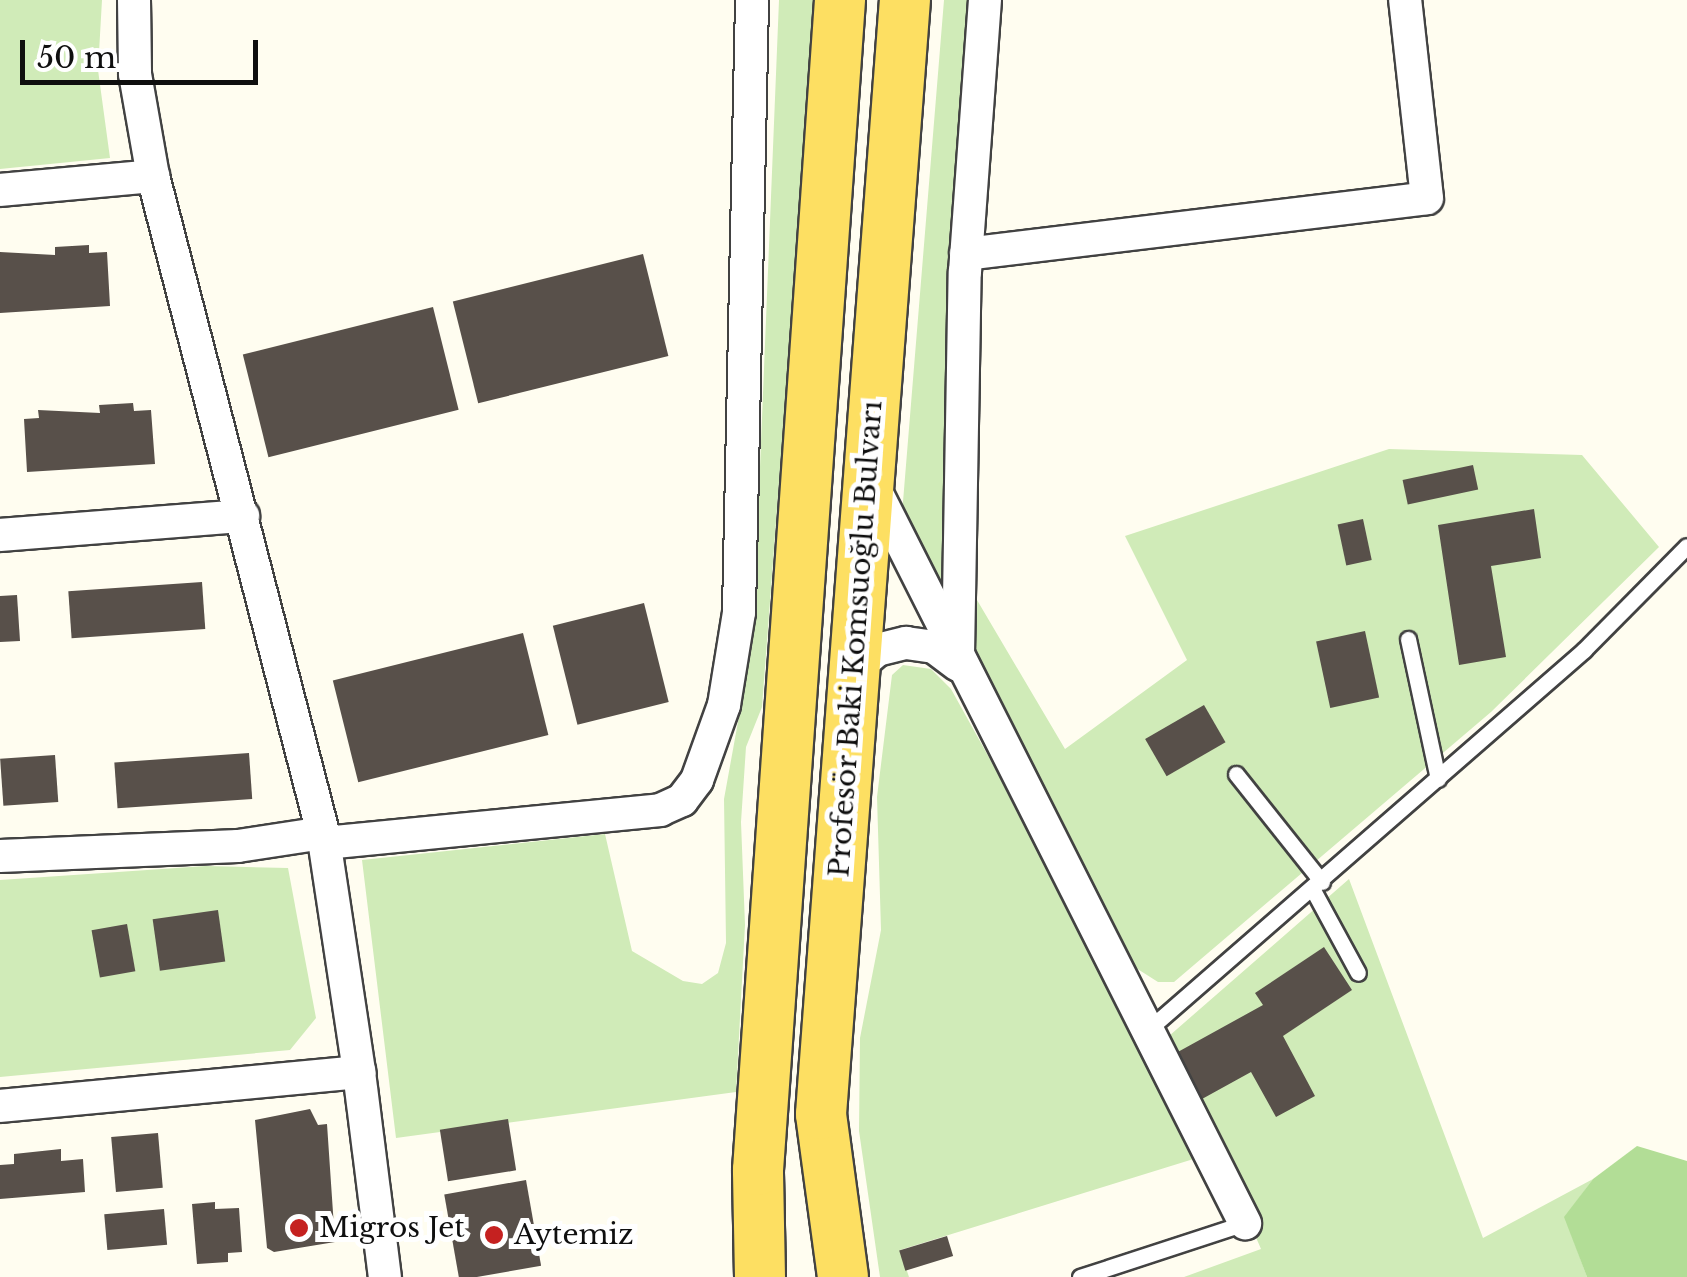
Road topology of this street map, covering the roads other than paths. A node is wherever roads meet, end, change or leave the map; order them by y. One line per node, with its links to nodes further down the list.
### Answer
1 (134, 0): 7 (street)
2 (752, 0): 19 (street)
3 (840, 0): 28 (main road)
4 (905, 0): 10 (main road, Profesör Baki Komsuoğlu Bulvarı)
5 (985, 0): 9 (street)
6 (1405, 0): 9 (street)
7 (153, 176): 8 (street); 11 (street)
8 (0, 190)
9 (966, 254): 15 (street)
10 (868, 476): 15 (street); 16 (main road, Profesör Baki Komsuoğlu Bulvarı)
11 (243, 516): 12 (street); 19 (street)
12 (0, 535)
13 (1687, 546): 18 (lane)
14 (1408, 639): 18 (lane)
15 (958, 665): 16 (street); 23 (street)
16 (854, 670): 29 (main road, Profesör Baki Komsuoğlu Bulvarı)
17 (1236, 774): 21 (lane)
18 (1438, 779): 21 (lane)
19 (324, 838): 20 (street); 24 (street)
20 (0, 856)
21 (1317, 886): 22 (lane); 23 (lane)
22 (1358, 973)
23 (1150, 1028): 26 (street)
24 (358, 1072): 25 (street); 27 (street)
25 (0, 1106)
26 (1245, 1223): 30 (lane)
27 (385, 1277)
28 (760, 1277)
29 (843, 1277)
30 (1080, 1277)

